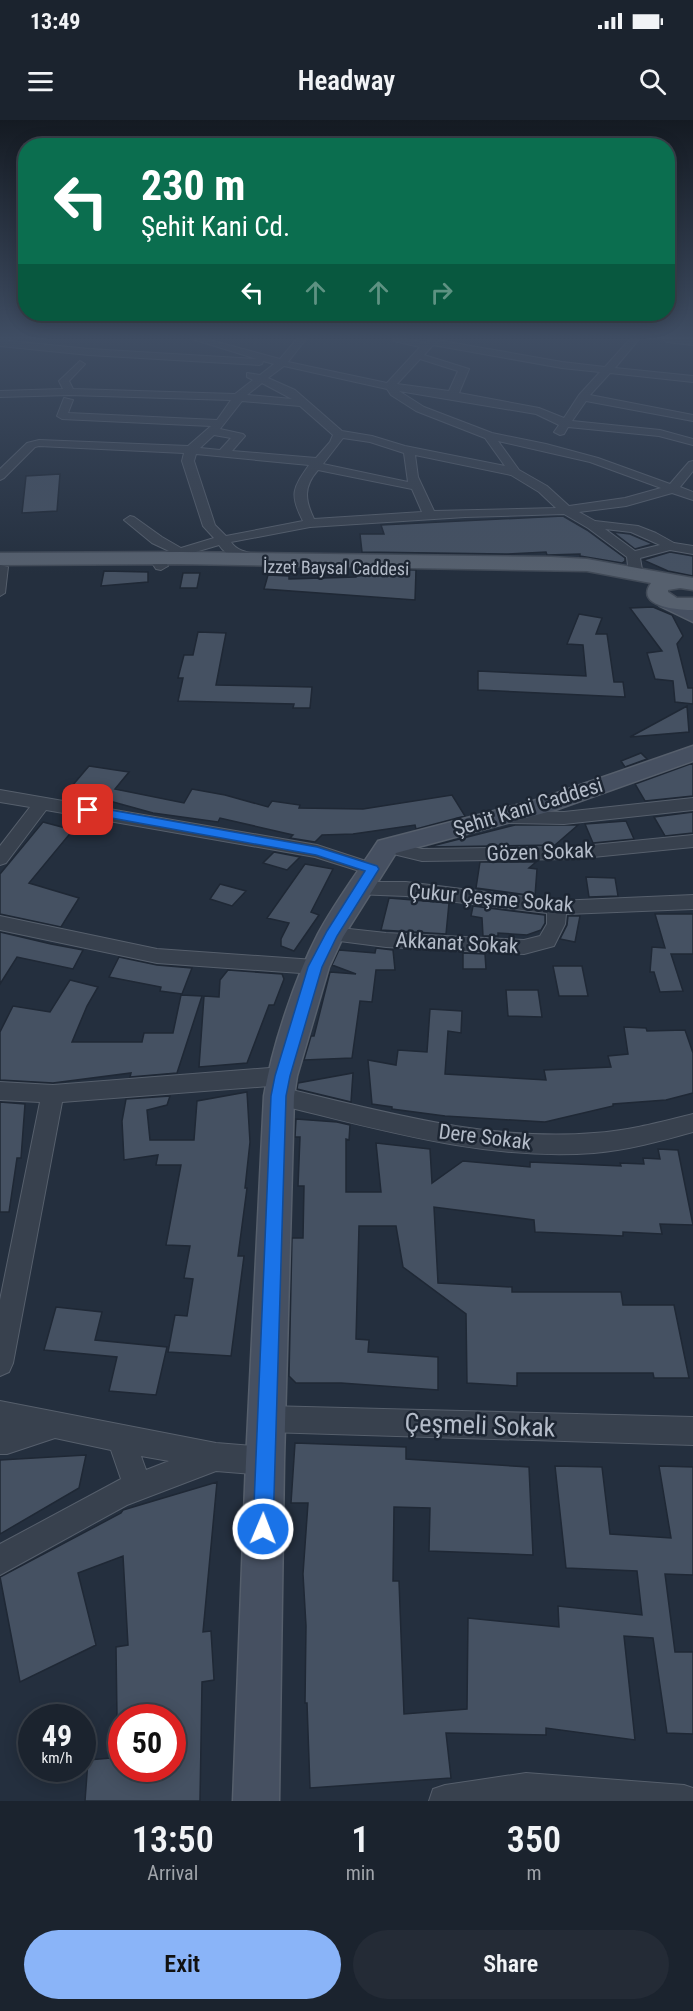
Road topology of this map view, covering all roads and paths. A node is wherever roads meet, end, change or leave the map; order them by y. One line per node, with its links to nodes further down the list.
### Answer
1 (95, 417): 7 (street)
2 (224, 417): 7 (street)
3 (323, 417): 10 (street)
4 (442, 417): 11 (street)
5 (553, 417): 8 (street)
6 (571, 417): 8 (street)
7 (220, 423): 9 (street)
8 (567, 424): 12 (street); 13 (street)
9 (211, 431): 14 (street); 16 (street)
10 (339, 434): 15 (street); 17 (street)
11 (489, 436): 13 (street); 20 (street)
12 (693, 442)
13 (546, 447): 23 (street)
14 (191, 450): 16 (street); 19 (street); 21 (street)
15 (409, 450): 20 (street); 22 (street)
16 (223, 454): 17 (street); 19 (street)
17 (315, 464): 22 (street); 28 (street)
18 (693, 464): 23 (street)
19 (191, 470): 30 (street)
20 (515, 472): 25 (street)
21 (0, 476)
22 (417, 487): 26 (street)
23 (672, 489): 24 (street); 25 (street)
24 (693, 496)
25 (566, 510): 26 (street); 29 (street)
26 (429, 515): 28 (street)
27 (130, 520): 33 (street)
28 (310, 523): 30 (street)
29 (592, 525): 31 (street); 38 (street)
30 (223, 540): 33 (street); 34 (street); 36 (street)
31 (670, 546): 32 (street); 38 (street)
32 (693, 550)
33 (181, 554): 35 (street)
34 (260, 559): 36 (main road, İzzet Baysal Caddesi); 38 (main road, İzzet Baysal Caddesi)
35 (160, 562): 36 (main road, İzzet Baysal Caddesi); 37 (main road, İzzet Baysal Caddesi)
36 (202, 562): 41 (main road, İzzet Baysal Caddesi)
37 (1, 565): 40 (street)
38 (635, 565): 39 (main road, İzzet Baysal Caddesi)
39 (690, 584): 41 (main road)
40 (0, 593)
41 (667, 602): 42 (main road); 43 (main road)
42 (693, 604)
43 (693, 616)
44 (693, 753): 48 (main road, Şehit Kani Caddesi)
45 (0, 796): 46 (street)
46 (43, 802): 50 (street); 51 (street)
47 (693, 804): 48 (street)
48 (509, 817): 51 (main road, Şehit Kani Caddesi)
49 (693, 841): 51 (street, Gözen Sokak)
50 (0, 859)
51 (373, 869): 53 (street, Çukur Çeşme Sokak); 55 (main road)
52 (693, 902): 53 (street, Çukur Çeşme Sokak)
53 (557, 908): 55 (street, Akkanat Sokak)
54 (0, 923): 56 (street)
55 (331, 934): 56 (main road)
56 (315, 967): 57 (main road)
57 (280, 1086): 59 (street, Dere Sokak); 60 (street, Dere Sokak); 63 (main road)
58 (0, 1091): 59 (street, Dere Sokak)
59 (53, 1094): 61 (street)
60 (693, 1123)
61 (0, 1363)
62 (0, 1414): 64 (street)
63 (267, 1419): 65 (street, Çeşmeli Sokak); 69 (main road)
64 (53, 1426): 66 (street); 67 (street)
65 (693, 1431)
66 (121, 1439): 68 (street); 70 (street)
67 (0, 1440)
68 (216, 1457): 69 (street); 70 (street)
69 (265, 1461): 72 (main road)
70 (138, 1487): 71 (street)
71 (0, 1560)
72 (256, 1801)
73 (445, 1801): 74 (street)
74 (684, 1801)

